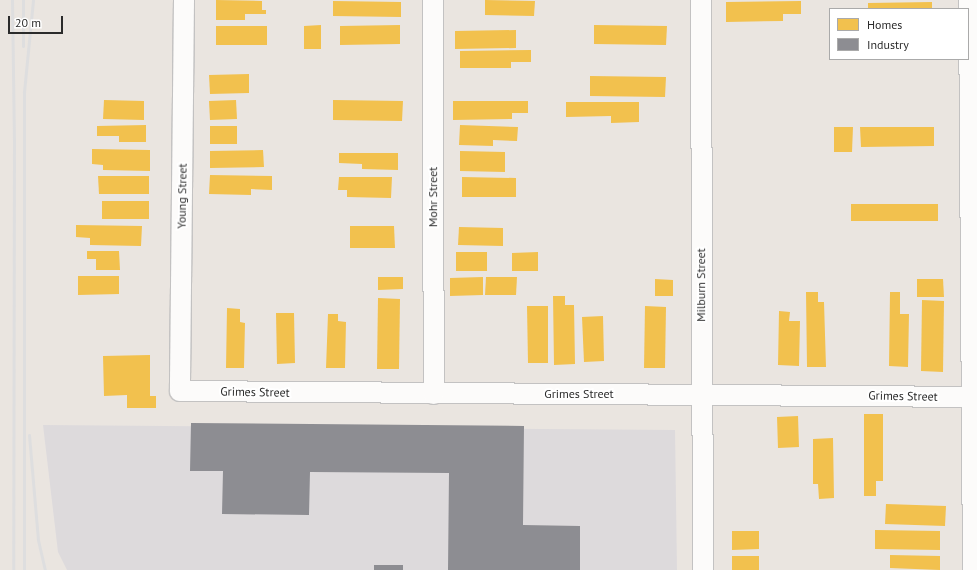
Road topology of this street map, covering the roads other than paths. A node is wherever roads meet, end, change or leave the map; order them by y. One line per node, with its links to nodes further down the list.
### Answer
1 (184, 0): 5 (street, Young Street)
2 (433, 0): 6 (street, Mohr Street)
3 (701, 0): 7 (street, Milburn Street)
4 (969, 0): 8 (street)
5 (180, 391): 6 (street, Grimes Street)
6 (434, 394): 7 (street, Grimes Street)
7 (701, 394): 8 (street, Grimes Street); 9 (street, Milburn Street)
8 (974, 397): 10 (street)
9 (703, 570)
10 (973, 570)

